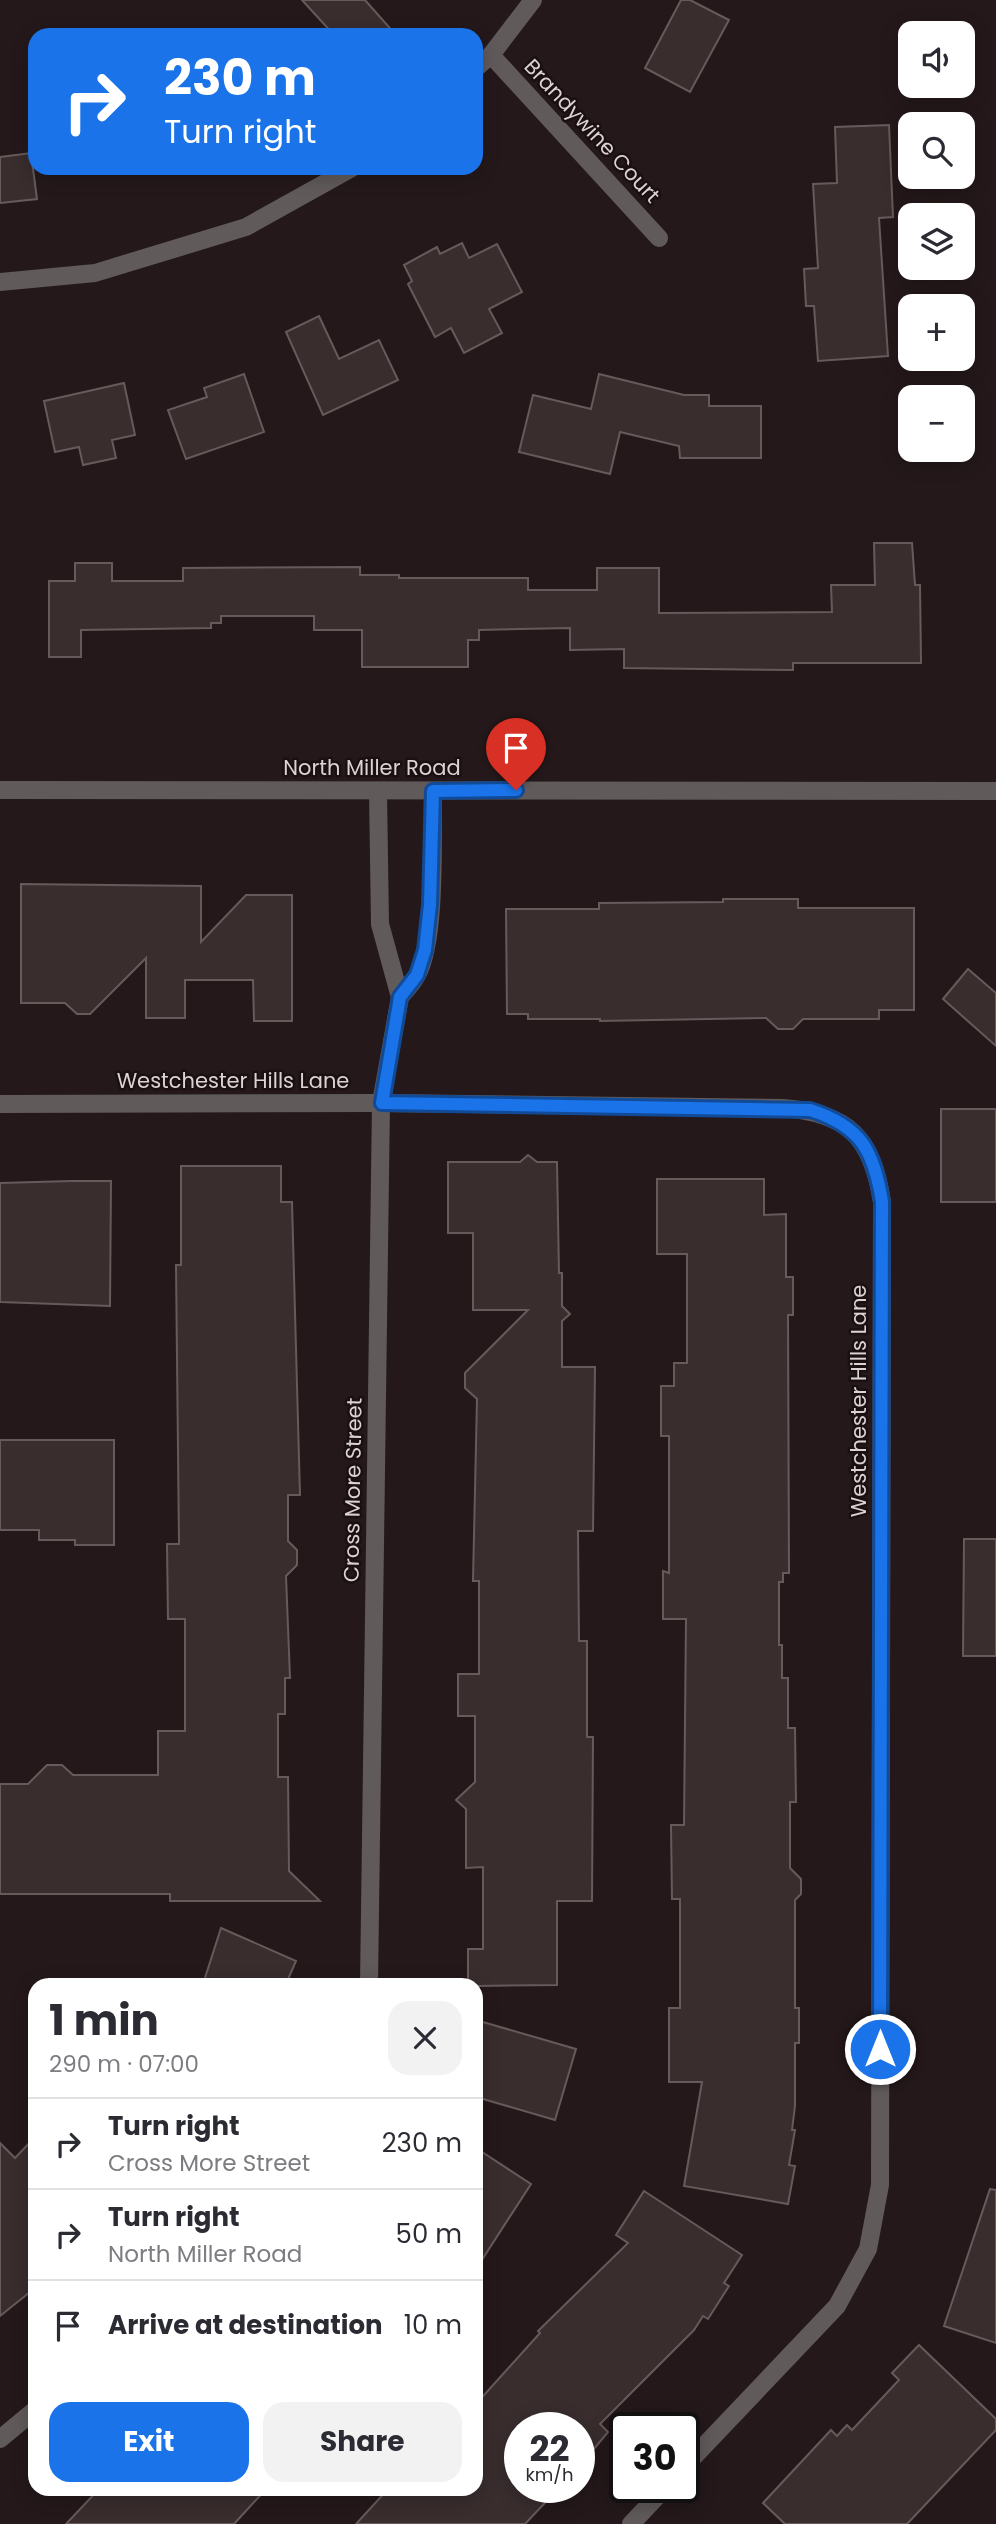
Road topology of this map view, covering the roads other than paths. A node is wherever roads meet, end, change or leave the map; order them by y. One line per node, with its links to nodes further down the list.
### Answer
1 (533, 0): 2 (street)
2 (491, 55): 3 (street); 5 (street, Brandywine Court)
3 (483, 62)
4 (339, 175): 6 (street)
5 (659, 239)
6 (0, 282)
7 (0, 790): 10 (street, North Miller Road)
8 (433, 791): 9 (street, North Miller Road); 10 (street, North Miller Road); 11 (street, Cross More Street)
9 (996, 791)
10 (378, 792): 11 (street, Cross More Street)
11 (400, 997): 12 (street, Cross More Street)
12 (382, 1103): 13 (street, Westchester Hills Lane); 14 (street, Cross More Street); 17 (street, Westchester Hills Lane)
13 (0, 1104)
14 (369, 1978)
15 (28, 2416): 16 (street)
16 (0, 2439)
17 (700, 2451)
18 (651, 2503): 19 (street)
19 (631, 2524)

